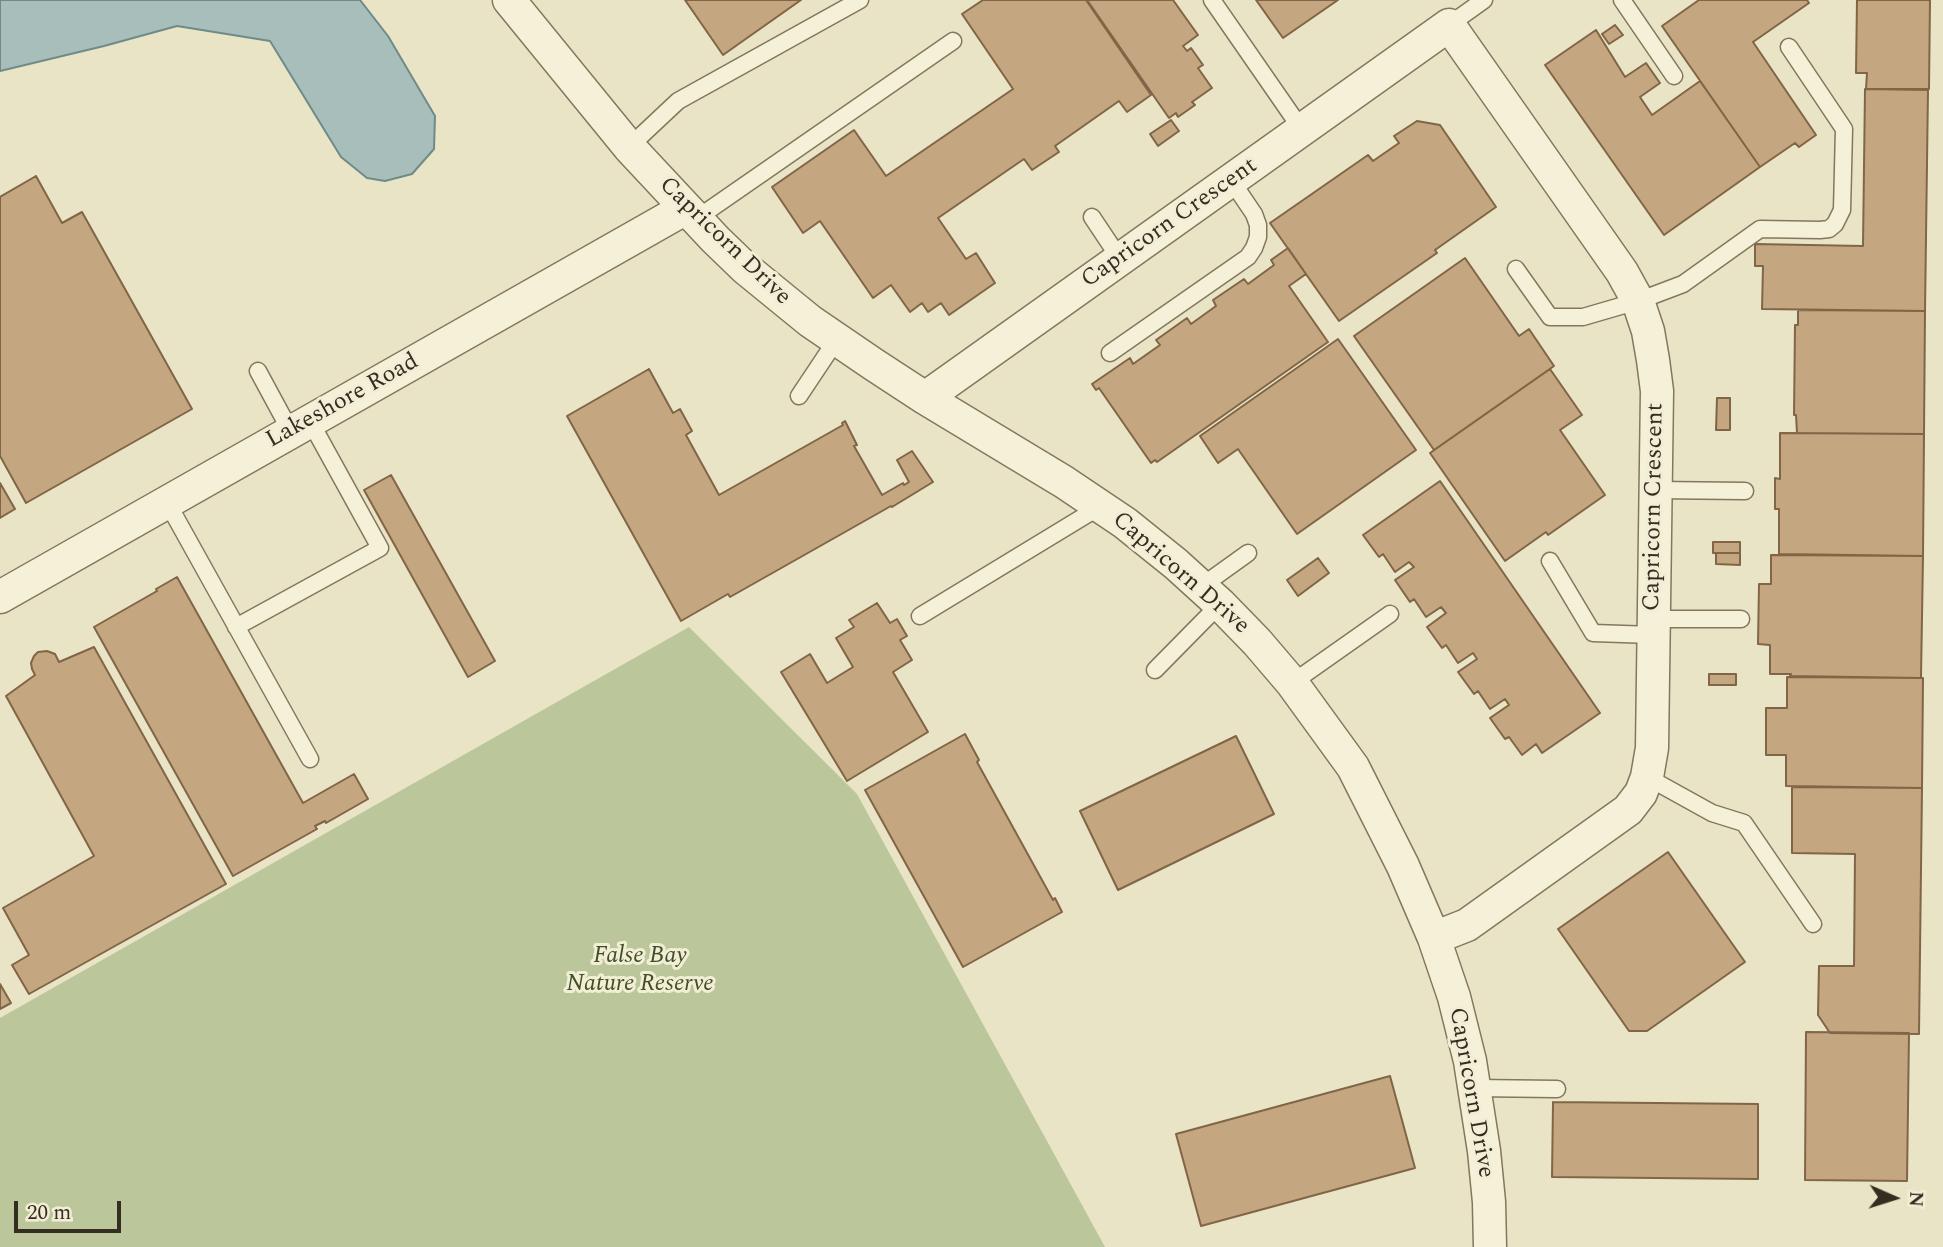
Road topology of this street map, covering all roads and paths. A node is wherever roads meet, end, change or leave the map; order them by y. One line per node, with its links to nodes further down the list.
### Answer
1 (509, 0): 11 (street, Capricorn Drive)
2 (531, 0): 11 (street, Capricorn Drive)
3 (860, 0): 13 (lane)
4 (1212, 0): 12 (lane)
5 (1483, 0): 7 (lane, Capricorn Crescent)
6 (1622, 0): 10 (lane)
7 (1449, 25): 12 (street, Capricorn Crescent); 19 (street, Capricorn Crescent)
8 (953, 41): 15 (lane)
9 (1789, 47): 19 (lane)
10 (1674, 76)
11 (590, 97): 13 (street, Capricorn Drive)
12 (1301, 130): 14 (street, Capricorn Crescent)
13 (629, 147): 15 (street, Capricorn Drive)
14 (1231, 180): 17 (street, Capricorn Crescent); 21 (lane)
15 (691, 214): 20 (street, Capricorn Drive); 25 (street, Lakeshore Road)
16 (1092, 216): 17 (lane)
17 (1120, 259): 24 (street, Capricorn Crescent)
18 (1516, 269): 19 (lane)
19 (1638, 301): 26 (street, Capricorn Crescent)
20 (837, 339): 23 (lane); 24 (street, Capricorn Drive)
21 (1110, 353)
22 (258, 372): 25 (lane)
23 (799, 396)
24 (925, 398): 29 (street, Capricorn Drive)
25 (300, 427): 28 (street, Lakeshore Road); 37 (lane)
26 (1656, 490): 27 (lane); 38 (street, Capricorn Crescent)
27 (1745, 492)
28 (167, 502): 33 (street, Lakeshore Road); 37 (lane)
29 (1101, 506): 32 (street, Capricorn Drive); 35 (lane)
30 (1248, 553): 32 (lane)
31 (1550, 561): 38 (lane)
32 (1211, 595): 39 (lane); 40 (street, Capricorn Drive)
33 (0, 597)
34 (1390, 614): 40 (lane)
35 (920, 616)
36 (1741, 619): 38 (lane)
37 (236, 627): 41 (lane)
38 (1653, 627): 42 (street, Capricorn Crescent)
39 (1155, 670)
40 (1292, 682): 44 (street, Capricorn Drive)
41 (310, 759)
42 (1647, 777): 43 (lane); 44 (street, Capricorn Crescent)
43 (1813, 924)
44 (1434, 938): 45 (street, Capricorn Drive)
45 (1474, 1088): 46 (lane); 47 (street, Capricorn Drive)
46 (1557, 1089)
47 (1490, 1247)

